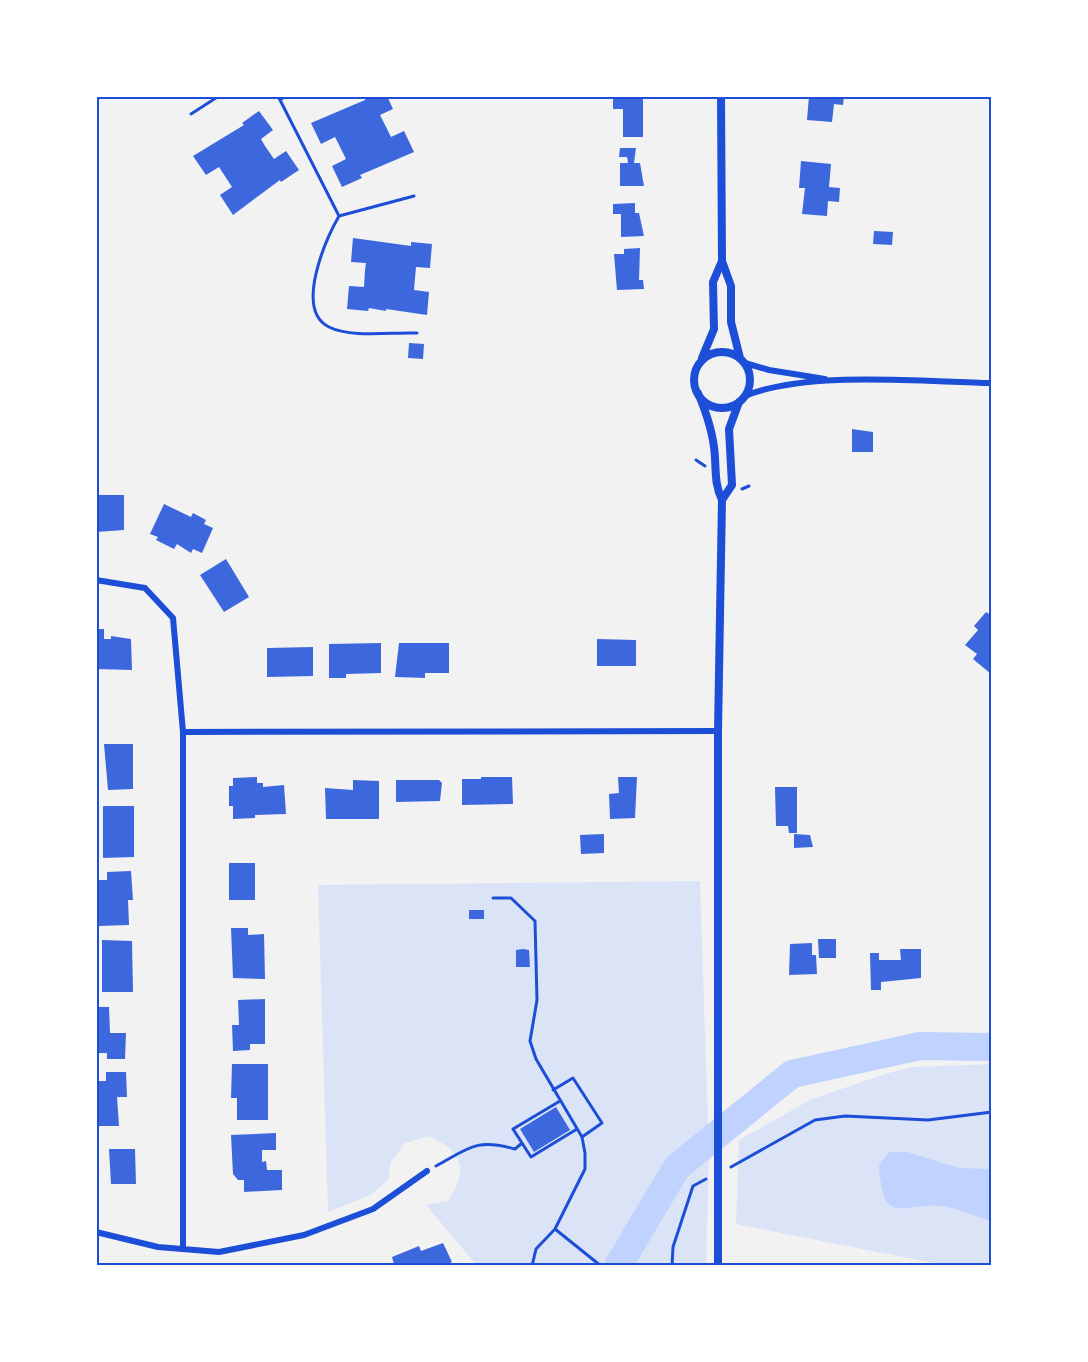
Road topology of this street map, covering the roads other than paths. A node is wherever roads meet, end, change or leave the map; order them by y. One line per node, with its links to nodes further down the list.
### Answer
1 (219, 96): 5 (lane)
2 (288, 96): 4 (lane)
3 (721, 96): 8 (street)
4 (280, 98): 7 (lane)
5 (191, 114)
6 (414, 196): 7 (lane)
7 (339, 216): 9 (lane)
8 (722, 261): 10 (street); 11 (street)
9 (417, 333)
10 (743, 360): 11 (street); 12 (street); 15 (street)
11 (698, 366): 14 (street)
12 (834, 380): 13 (street); 15 (street)
13 (992, 383)
14 (698, 393): 15 (street); 17 (street)
15 (742, 399): 17 (street)
16 (992, 458): 18 (lane)
17 (722, 500): 20 (street)
18 (992, 556)
19 (96, 580): 21 (street)
20 (718, 731): 21 (street); 25 (street)
21 (183, 732): 24 (street)
22 (427, 1171): 24 (street)
23 (96, 1232): 24 (street)
24 (183, 1250)
25 (718, 1266)

